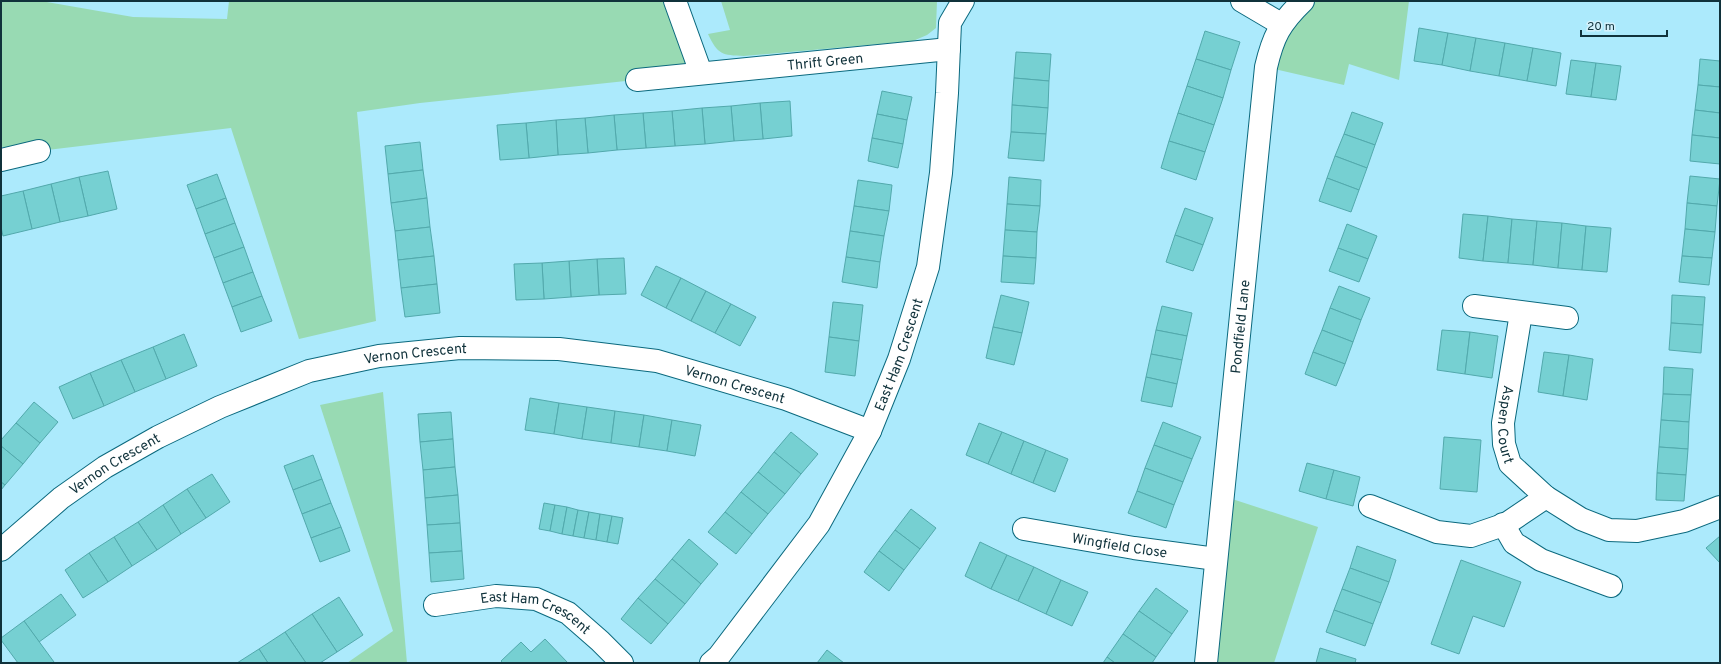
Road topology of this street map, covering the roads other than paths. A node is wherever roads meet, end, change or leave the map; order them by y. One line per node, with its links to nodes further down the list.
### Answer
1 (675, 1): 7 (street)
2 (963, 1): 6 (street, East Ham Crescent)
3 (1242, 1): 5 (street)
4 (1303, 1): 5 (street, Pondfield Lane)
5 (1281, 24): 21 (street, Pondfield Lane)
6 (949, 49): 7 (street, Thrift Green); 14 (street, East Ham Crescent)
7 (701, 73): 8 (street, Thrift Green)
8 (638, 80)
9 (39, 151): 10 (street)
10 (1, 160)
11 (1474, 306): 12 (street)
12 (1521, 313): 13 (street); 15 (street, Aspen Court)
13 (1567, 318)
14 (870, 431): 20 (street, Vernon Crescent); 24 (street, East Ham Crescent)
15 (1546, 497): 17 (street, Aspen Court); 18 (street)
16 (1370, 506): 18 (street)
17 (1720, 507)
18 (1503, 524): 22 (street)
19 (1024, 529): 21 (street, Wingfield Close)
20 (1, 550)
21 (1216, 559): 26 (street, Pondfield Lane)
22 (1611, 586)
23 (435, 605): 25 (street, East Ham Crescent)
24 (719, 661)
25 (622, 663)
26 (1206, 663)

